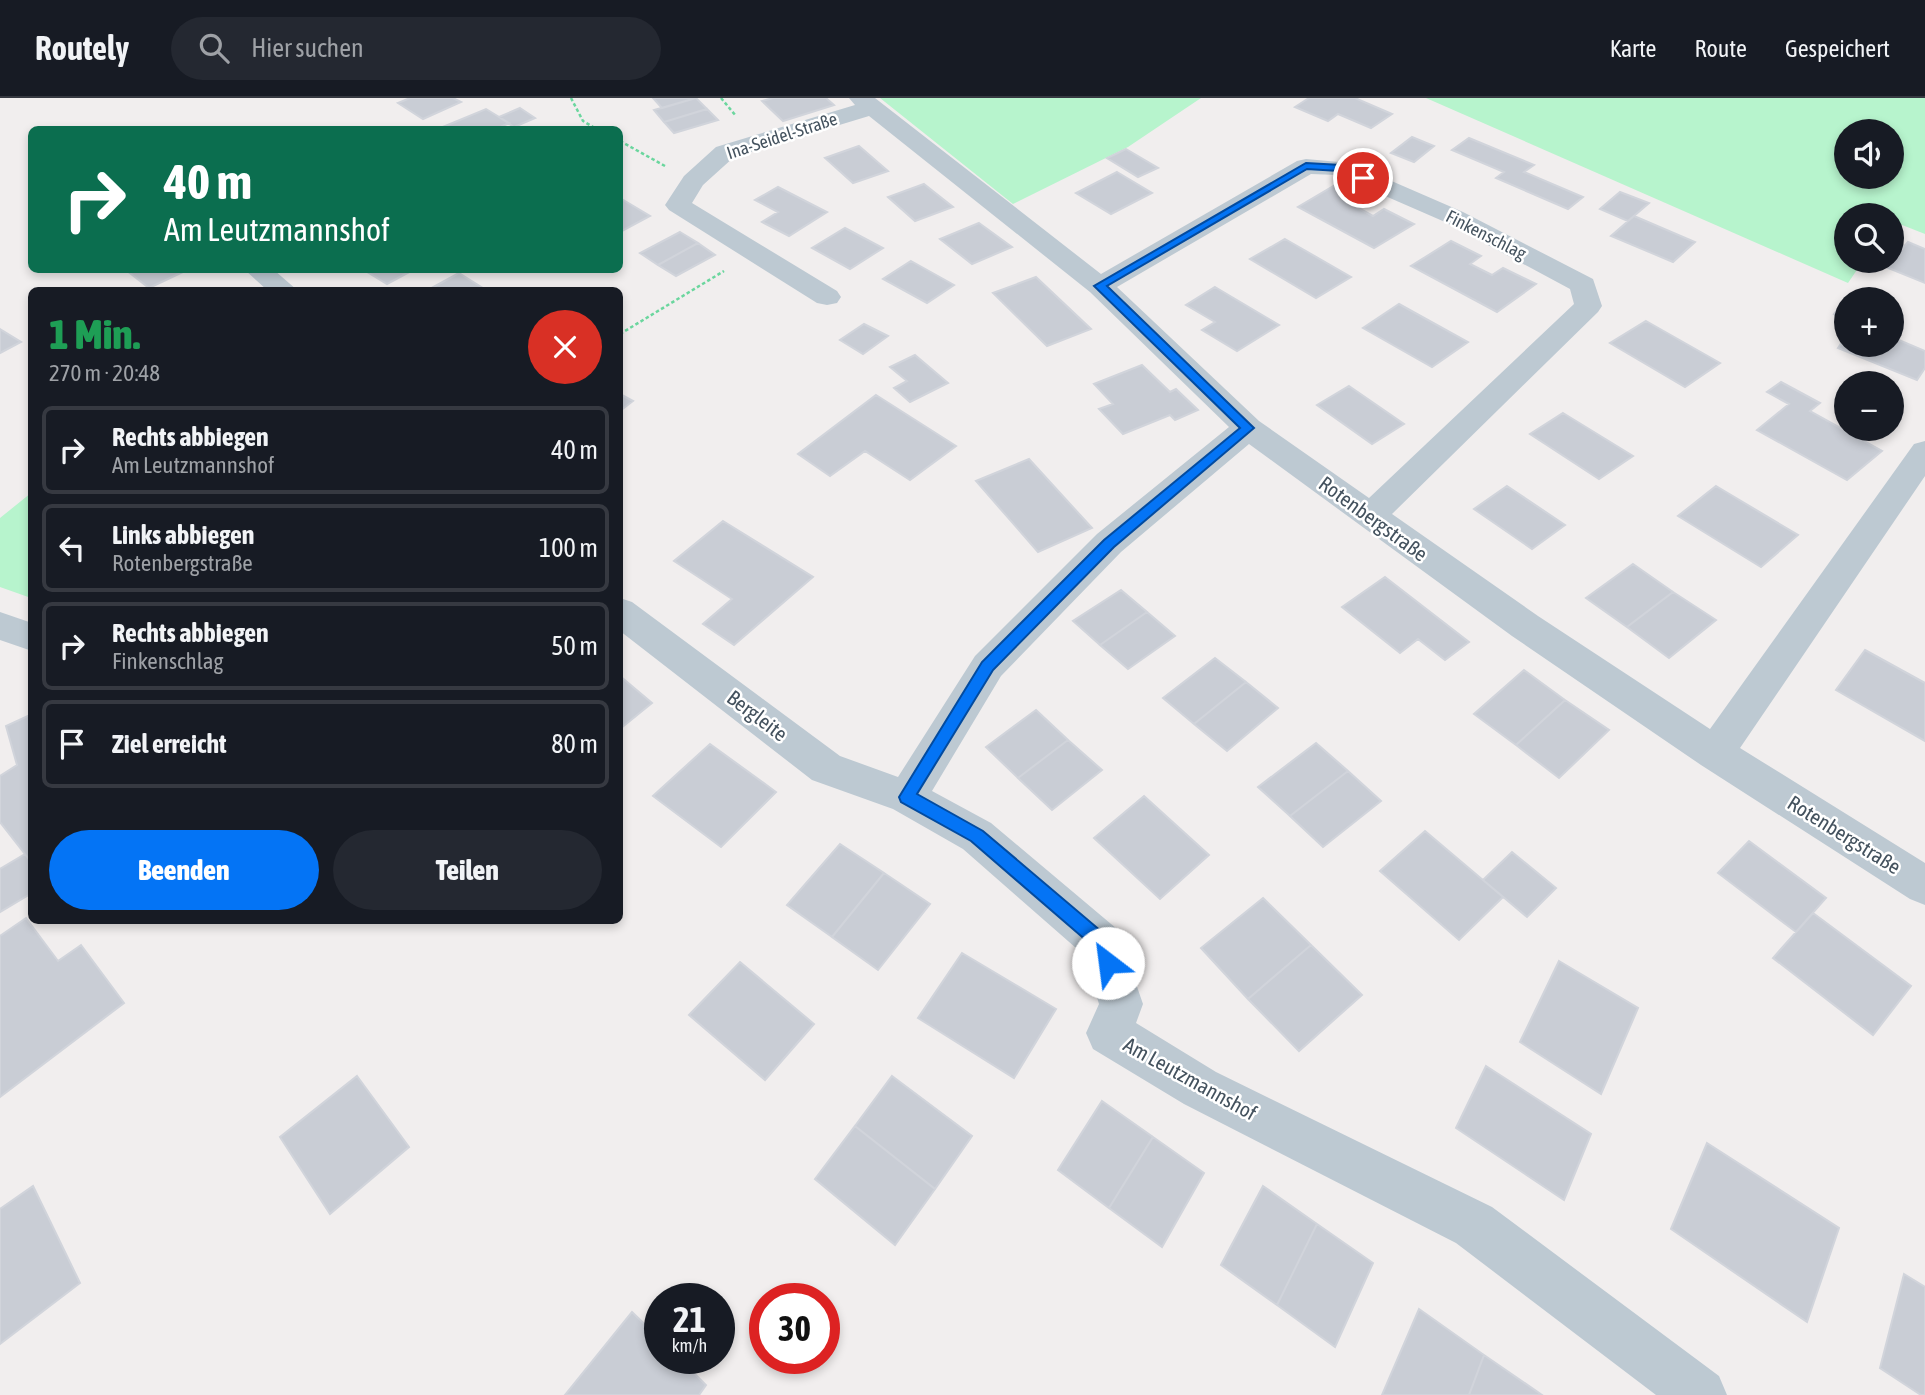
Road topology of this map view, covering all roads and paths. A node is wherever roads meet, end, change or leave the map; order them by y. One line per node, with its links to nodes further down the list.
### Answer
1 (571, 98): 3 (path)
2 (867, 103): 5 (street, Ina-Seidel-Straße); 8 (street, Rotenbergstraße)
3 (591, 126)
4 (623, 143): 5 (path)
5 (693, 181): 6 (street, Ina-Seidel-Straße)
6 (754, 253): 10 (street, Ina-Seidel-Straße); 11 (path)
7 (262, 273): 9 (street)
8 (1100, 286): 12 (street, Rotenbergstraße); 14 (street, Finkenschlag)
9 (280, 287)
10 (827, 297)
11 (623, 332)
12 (1248, 428): 14 (street, Rotenbergstraße); 19 (street)
13 (1925, 452): 18 (street)
14 (1369, 517): 18 (street, Rotenbergstraße)
15 (623, 614): 19 (street, Bergleite)
16 (0, 626): 17 (street)
17 (28, 635)
18 (1715, 753): 20 (street, Rotenbergstraße)
19 (907, 797): 21 (street, Am Leutzmannshof)
20 (1925, 886)
21 (1700, 1395)

